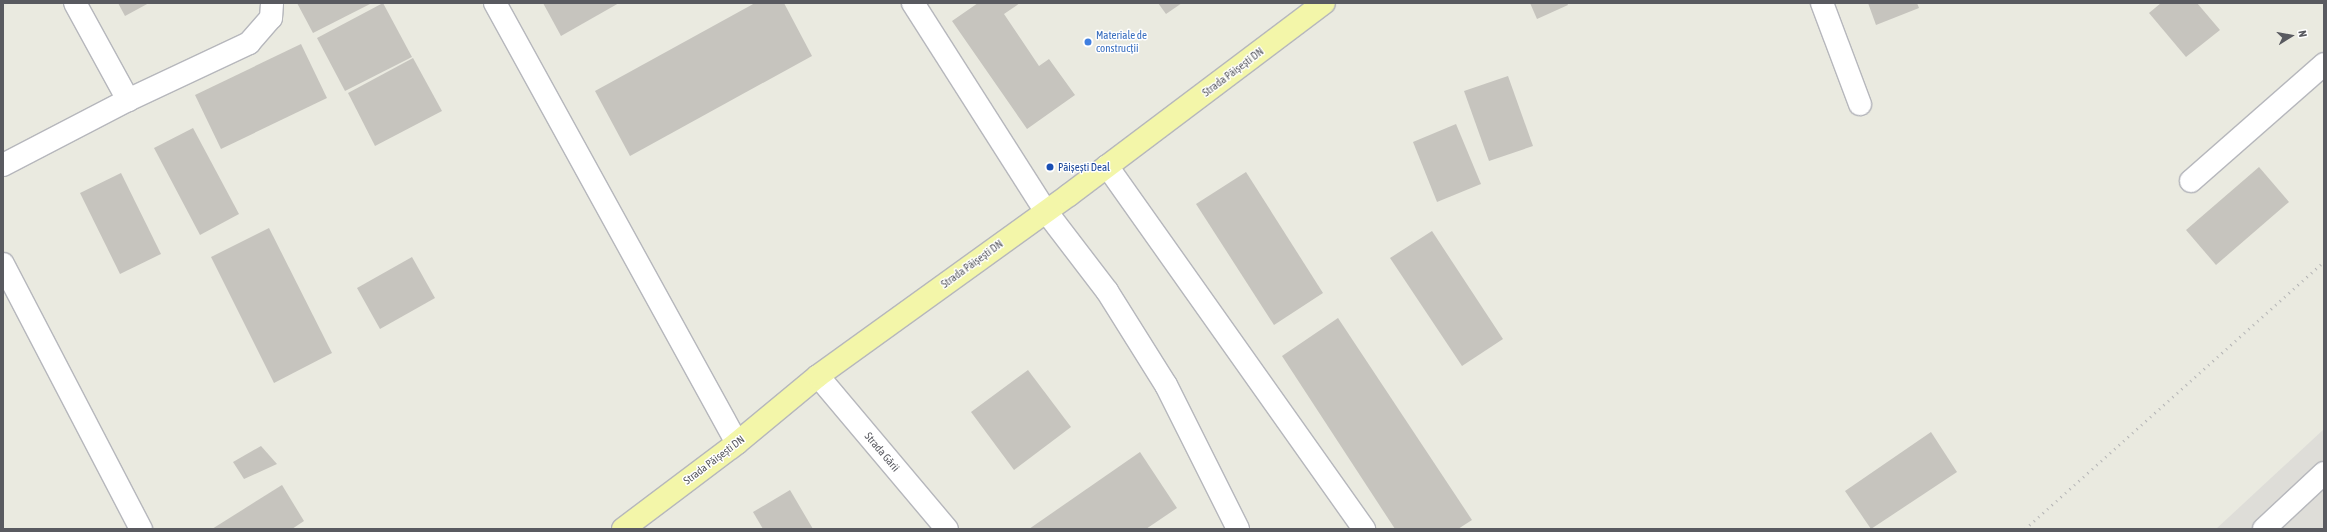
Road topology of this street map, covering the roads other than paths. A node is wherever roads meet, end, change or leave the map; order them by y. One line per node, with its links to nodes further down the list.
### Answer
1 (75, 3): 8 (street)
2 (272, 3): 8 (street)
3 (495, 3): 16 (street)
4 (913, 3): 13 (street)
5 (1324, 3): 11 (main road, Strada Păișești DN)
6 (1822, 3): 9 (street)
7 (2324, 64): 12 (street)
8 (128, 100): 10 (street)
9 (1860, 104)
10 (3, 165)
11 (1107, 166): 13 (main road, Strada Păișești DN); 22 (street)
12 (2191, 181)
13 (1045, 210): 15 (main road, Strada Păișești DN); 21 (street)
14 (3, 264): 18 (street)
15 (818, 376): 16 (main road, Strada Păișești DN); 20 (street, Strada Gării)
16 (737, 442): 19 (main road, Strada Păișești DN)
17 (2324, 473): 23 (street)
18 (141, 529)
19 (623, 529)
20 (947, 529)
21 (1238, 529)
22 (1364, 529)
23 (2264, 529)

